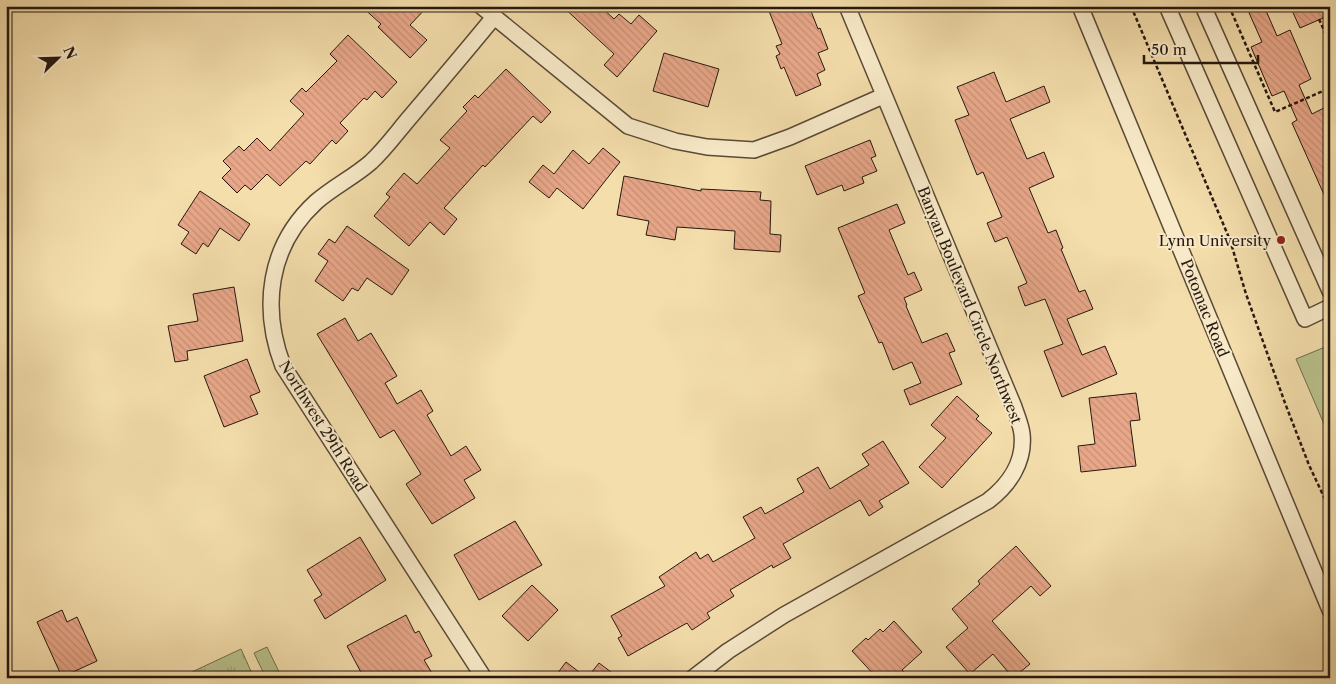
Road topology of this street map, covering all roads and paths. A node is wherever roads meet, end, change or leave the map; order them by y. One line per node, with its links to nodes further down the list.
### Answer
1 (481, 6): 8 (street)
2 (847, 6): 12 (street, Banyan Boulevard Circle Northwest)
3 (1080, 6): 16 (street, Potomac Road)
4 (1131, 6): 15 (path)
5 (1167, 6): 14 (street)
6 (1203, 6): 13 (street)
7 (1229, 6): 11 (path)
8 (494, 17): 12 (street); 17 (street, Northwest 29th Road)
9 (1319, 19): 10 (path)
10 (1330, 44)
11 (1330, 88)
12 (884, 96): 18 (street, Banyan Boulevard Circle Northwest)
13 (1330, 291)
14 (1330, 307)
15 (1330, 510)
16 (1330, 610)
17 (484, 678)
18 (693, 678)

